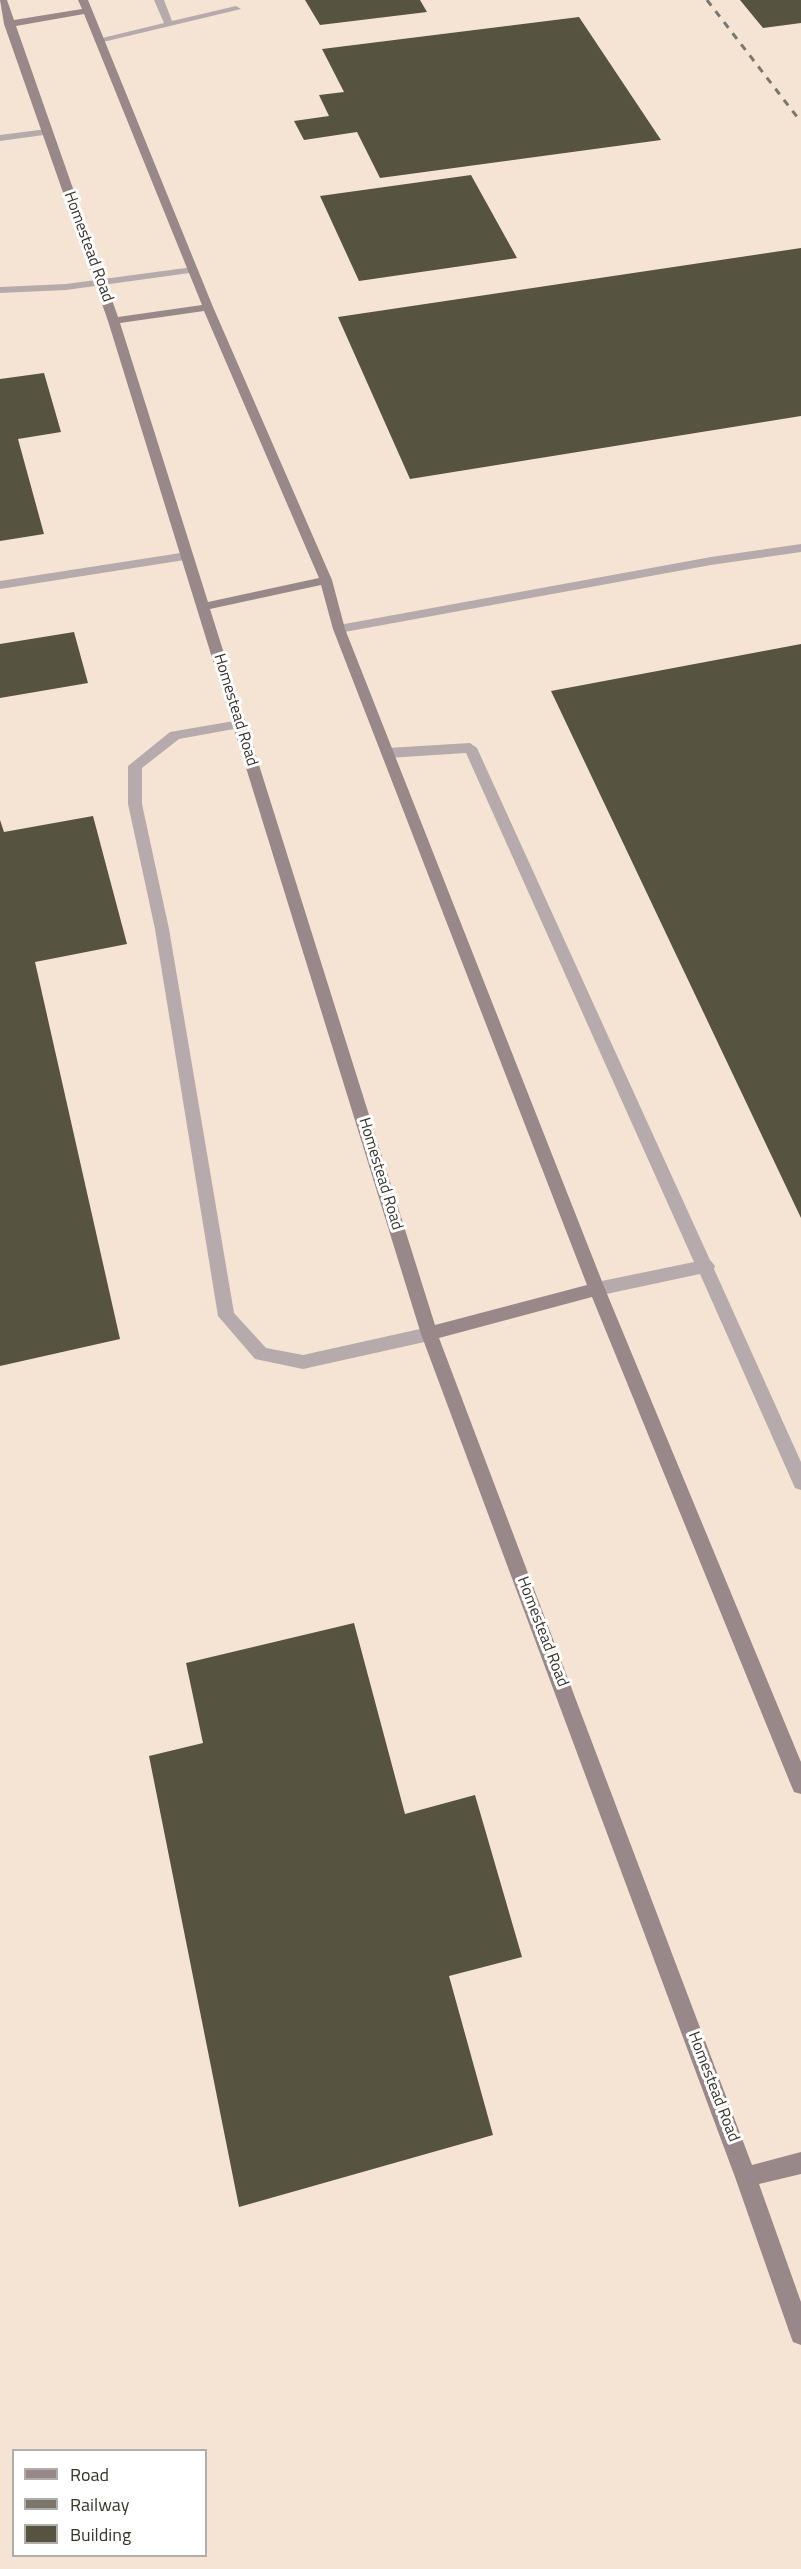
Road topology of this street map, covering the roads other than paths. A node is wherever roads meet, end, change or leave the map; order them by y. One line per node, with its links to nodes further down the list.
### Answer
1 (159, 0): 6 (lane)
2 (1, 1): 5 (main road, Homestead Road)
3 (85, 5): 5 (main road); 7 (main road)
4 (236, 9): 6 (lane)
5 (9, 24): 8 (main road, Homestead Road)
6 (169, 24): 7 (lane)
7 (99, 40): 10 (main road)
8 (47, 132): 9 (lane); 11 (main road, Homestead Road)
9 (0, 138)
10 (193, 270): 11 (lane); 13 (main road)
11 (101, 283): 12 (lane); 14 (main road, Homestead Road)
12 (0, 290)
13 (208, 307): 14 (main road); 17 (main road)
14 (114, 321): 16 (main road, Homestead Road)
15 (801, 548): 20 (lane)
16 (187, 556): 18 (lane); 19 (main road, Homestead Road)
17 (326, 580): 19 (main road); 20 (main road)
18 (0, 585)
19 (203, 607): 21 (main road, Homestead Road)
20 (339, 628): 22 (main road)
21 (240, 724): 25 (main road, Homestead Road); 25 (lane)
22 (388, 753): 23 (lane); 24 (main road)
23 (707, 1266): 24 (lane); 26 (lane)
24 (597, 1290): 25 (main road); 27 (main road)
25 (429, 1334): 29 (main road, Homestead Road)
26 (801, 1482)
27 (801, 1785)
28 (801, 2163): 29 (main road)
29 (746, 2177): 30 (main road, Homestead Road)
30 (801, 2334)

